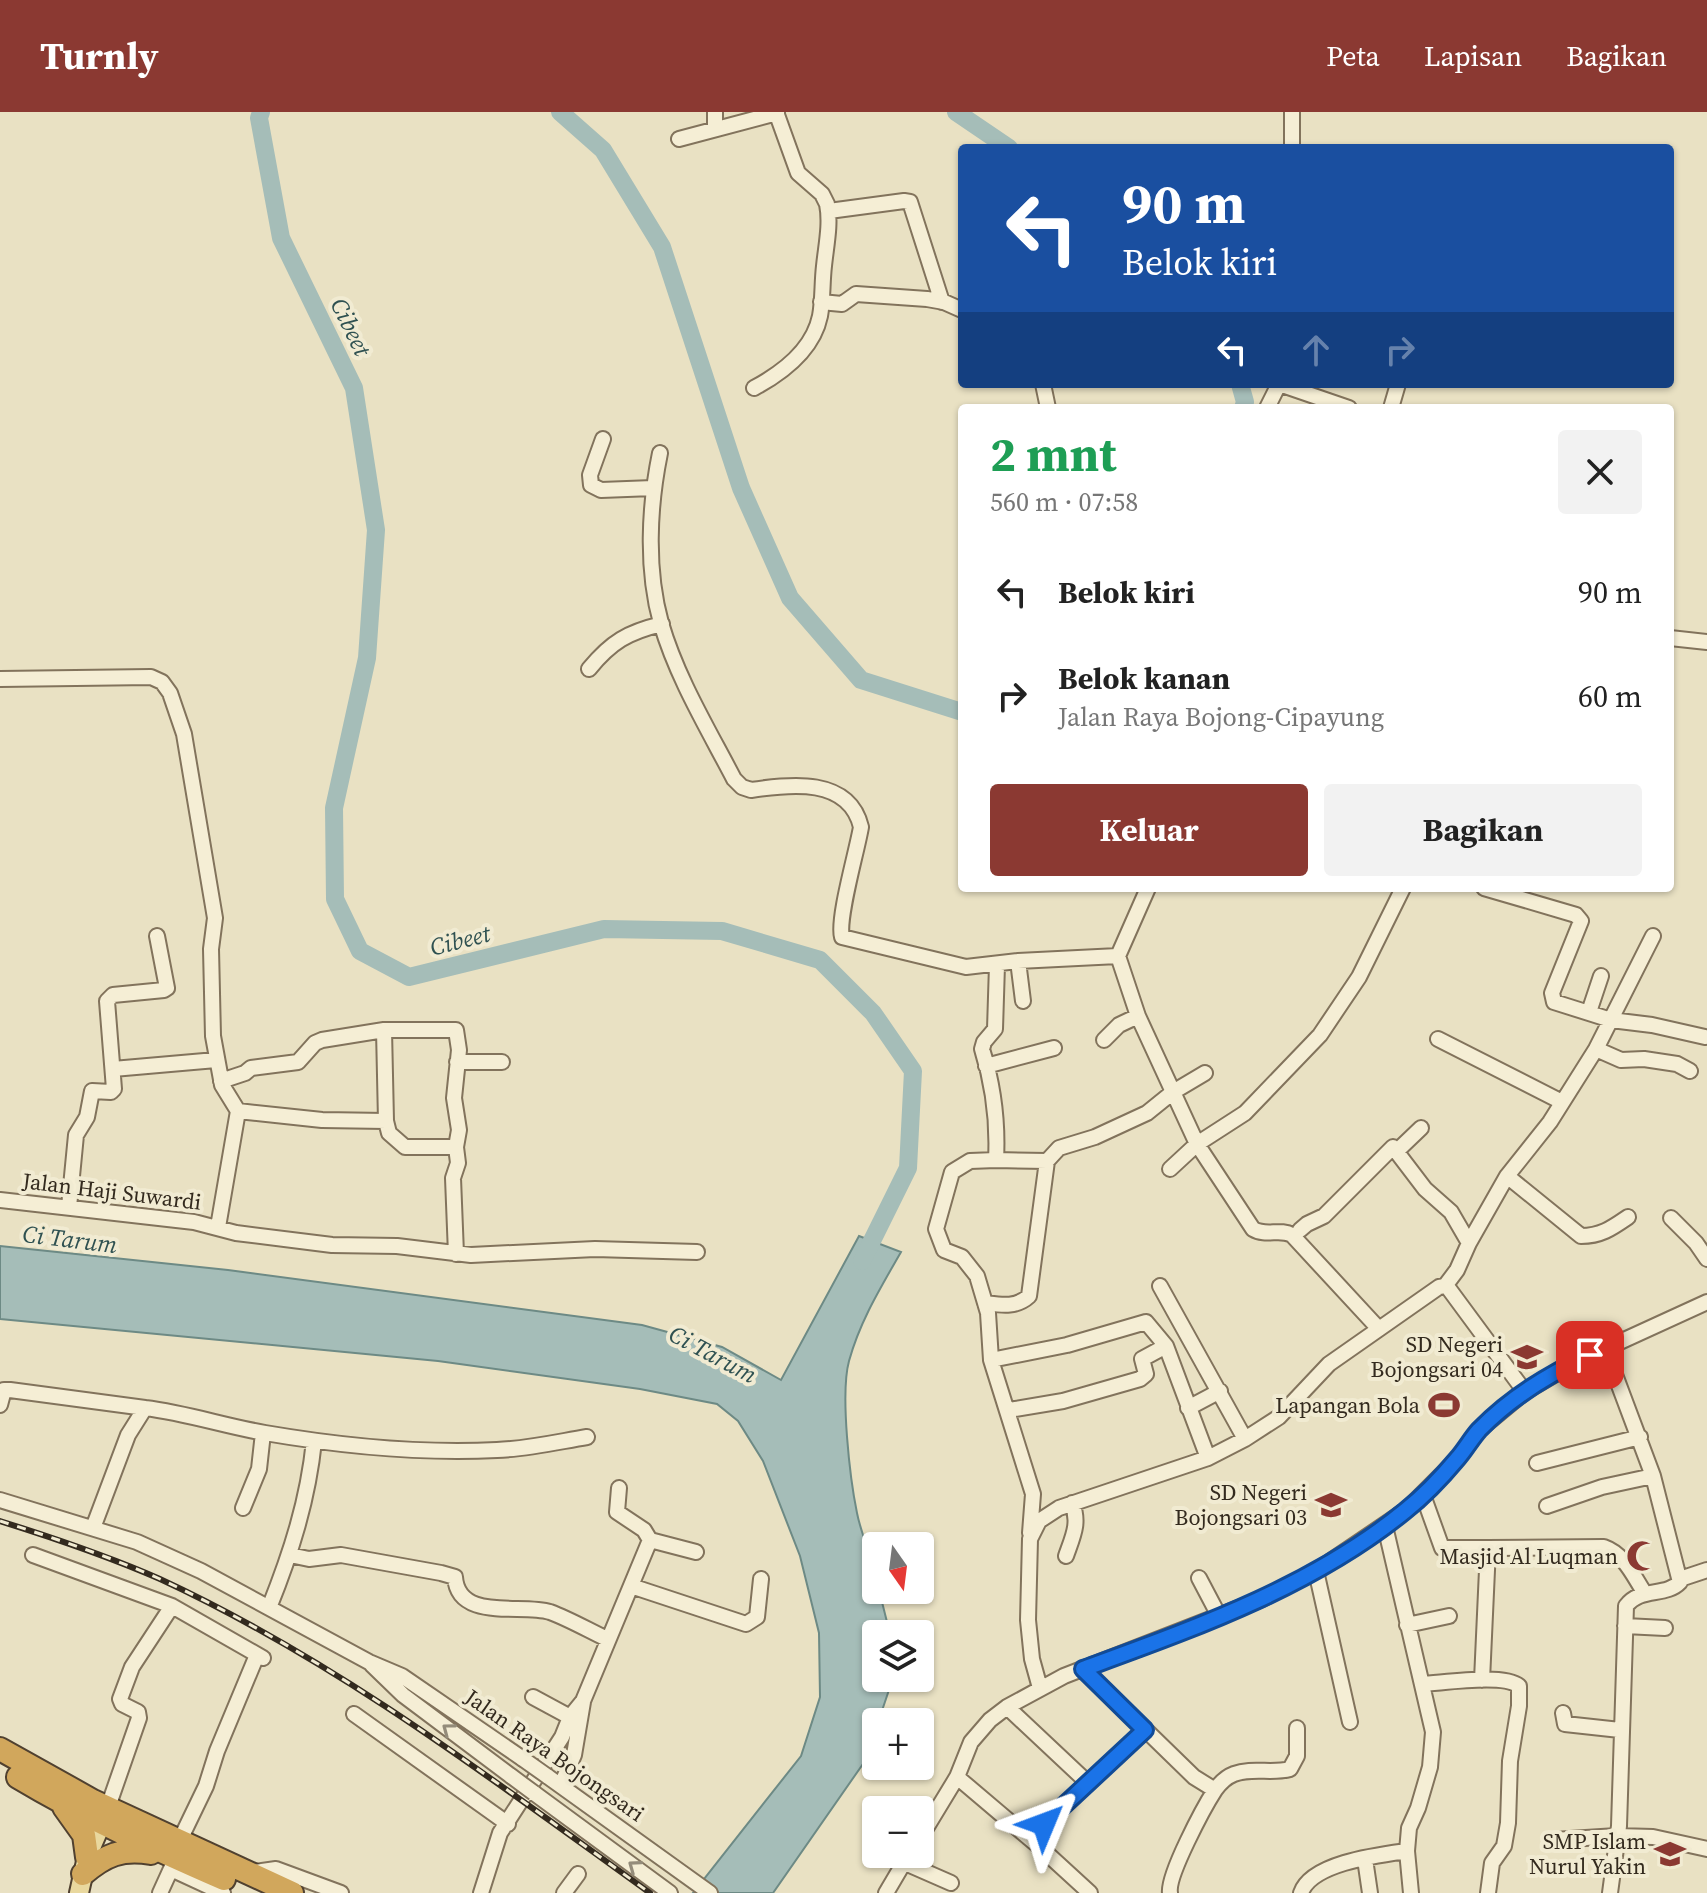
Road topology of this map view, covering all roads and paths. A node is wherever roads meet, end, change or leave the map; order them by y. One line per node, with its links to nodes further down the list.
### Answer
1 (715, 112): 4 (street)
2 (777, 112): 4 (street); 7 (street)
3 (1292, 112): 6 (street)
4 (715, 129): 5 (street)
5 (679, 139)
6 (1292, 144)
7 (829, 211): 8 (street); 9 (street)
8 (821, 302): 9 (street); 11 (street)
9 (942, 302): 10 (street)
10 (958, 308)
11 (754, 388)
12 (1291, 388): 13 (street)
13 (1337, 404)
14 (603, 439): 16 (street)
15 (660, 453): 16 (street)
16 (653, 488): 17 (street)
17 (662, 624): 20 (street); 29 (street)
18 (1674, 638): 19 (street)
19 (1707, 642)
20 (589, 669)
21 (0, 679): 41 (street)
22 (1146, 892): 27 (street)
23 (1401, 892): 54 (street)
24 (1498, 892): 32 (street)
25 (157, 936): 45 (street)
26 (1653, 936): 34 (street)
27 (1118, 956): 28 (street); 33 (street)
28 (1018, 961): 29 (street); 31 (street)
29 (997, 965): 44 (street)
30 (1601, 976): 32 (street)
31 (1023, 1001)
32 (1589, 1012): 34 (street)
33 (1138, 1016): 38 (street); 49 (street)
34 (1611, 1020): 36 (street); 40 (street)
35 (384, 1030): 42 (street); 48 (street); 52 (street)
36 (1705, 1037)
37 (1438, 1039): 50 (street)
38 (1104, 1040)
39 (1054, 1048): 44 (street)
40 (1596, 1049): 46 (street); 50 (street)
41 (216, 1060): 45 (street); 48 (street)
42 (457, 1062): 43 (street); 55 (street)
43 (502, 1062)
44 (986, 1066): 57 (street)
45 (113, 1069): 62 (street)
46 (1690, 1071)
47 (1205, 1073): 49 (street)
48 (221, 1081): 51 (street)
49 (1173, 1092): 54 (street); 58 (street)
50 (1562, 1102): 60 (street)
51 (238, 1111): 52 (street); 65 (street)
52 (386, 1121): 55 (street)
53 (1421, 1128): 56 (street)
54 (1197, 1144): 59 (street); 75 (street)
55 (456, 1147): 69 (street)
56 (1398, 1150): 66 (street); 67 (street)
57 (996, 1160): 58 (street); 74 (street)
58 (1047, 1161): 74 (street)
59 (1170, 1169)
60 (1507, 1176): 63 (street); 67 (street)
61 (0, 1200): 62 (street, Jalan Haji Suwardi)
62 (69, 1207): 65 (street, Jalan Haji Suwardi)
63 (1628, 1217)
64 (1671, 1218): 70 (street)
65 (218, 1227): 69 (street, Jalan Haji Suwardi)
66 (1300, 1230)
67 (1469, 1243): 72 (street)
68 (697, 1252): 69 (street, Jalan Haji Suwardi)
69 (456, 1254)
70 (1707, 1259)
71 (1160, 1286): 79 (street)
72 (1445, 1286): 75 (street); 80 (street)
73 (1707, 1302): 77 (street)
74 (985, 1303): 78 (street)
75 (1379, 1329): 88 (street)
76 (1166, 1346): 78 (street); 83 (street); 84 (street)
77 (1605, 1348): 80 (street); 87 (street)
78 (991, 1360): 84 (street)
79 (1220, 1391): 83 (street); 88 (street)
80 (1525, 1392): 94 (street)
81 (0, 1405): 82 (street)
82 (145, 1408): 85 (street); 100 (street)
83 (1188, 1408): 90 (street)
84 (1009, 1410): 101 (street)
85 (263, 1433): 89 (street); 98 (street)
86 (587, 1437): 89 (street)
87 (1640, 1437): 91 (street); 92 (street)
88 (1245, 1439): 90 (street)
89 (314, 1441): 106 (street)
90 (1208, 1458): 96 (street)
91 (1537, 1463)
92 (1653, 1476): 97 (street); 112 (street)
93 (619, 1488): 102 (street)
94 (1423, 1495): 99 (street); 103 (street)
95 (0, 1500): 100 (street, Jalan Raya Bojongsari)
96 (1072, 1503): 101 (street); 107 (street)
97 (1547, 1506)
98 (243, 1508)
99 (1385, 1526): 109 (street); 119 (street)
100 (93, 1528): 116 (street, Jalan Raya Bojongsari)
101 (1030, 1539): 127 (street)
102 (650, 1540): 104 (street); 113 (street)
103 (1488, 1548): 114 (street); 125 (street)
104 (696, 1552)
105 (33, 1555): 115 (street)
106 (290, 1555): 116 (street); 122 (street)
107 (1066, 1556)
108 (1707, 1570): 112 (street)
109 (1316, 1571): 117 (street); 134 (street)
110 (1199, 1578): 117 (street)
111 (761, 1579): 113 (street)
112 (1680, 1579): 114 (street)
113 (631, 1586): 122 (street)
114 (1644, 1592): 120 (street)
115 (172, 1606): 149 (street); 156 (street)
116 (269, 1608): 123 (street, Jalan Raya Bojongsari)
117 (1219, 1616): 124 (street)
118 (1449, 1616): 119 (street)
119 (1407, 1625): 126 (street)
120 (1625, 1626): 121 (street); 137 (street)
121 (1665, 1628)
122 (607, 1639): 129 (street)
123 (369, 1662): 139 (street, Jalan Raya Bojongsari); 141 (street, Jalan Raya Bojongsari, one-way to 123)
124 (1083, 1669): 127 (street); 136 (street)
125 (1482, 1680): 126 (street); 178 (street)
126 (1422, 1684): 155 (street)
127 (1040, 1688): 130 (street)
128 (533, 1697): 133 (street)
129 (583, 1701): 133 (street); 138 (street)
130 (1007, 1707): 143 (street); 144 (street)
131 (1563, 1713): 137 (street)
132 (354, 1714): 150 (street)
133 (570, 1717): 138 (street)
134 (1350, 1722)
135 (1297, 1728): 146 (street)
136 (1145, 1730): 144 (street); 146 (street)
137 (1620, 1730): 151 (street)
138 (569, 1739): 145 (street); 150 (street)
139 (501, 1743): 141 (street); 145 (street, Jalan Raya Bojongsari, bridge)
140 (0, 1749): 149 (highway)
141 (490, 1760): 170 (street, Jalan Raya Bojongsari, one-way to 141, bridge)
142 (0, 1767): 147 (highway)
143 (957, 1777): 148 (street); 152 (street)
144 (1087, 1782): 152 (street)
145 (561, 1785): 171 (street, Jalan Raya Bojongsari)
146 (1215, 1790): 174 (street)
147 (61, 1804): 149 (highway); 161 (highway)
148 (934, 1815)
149 (111, 1819): 156 (highway); 161 (main road)
150 (508, 1824): 168 (street)
151 (1617, 1836): 153 (street); 154 (street); 179 (street)
152 (1029, 1838): 173 (street)
153 (1554, 1840)
154 (1707, 1849)
155 (1407, 1851): 157 (street); 177 (street)
156 (175, 1856): 161 (highway); 162 (highway); 164 (street); 165 (street)
157 (1365, 1859): 175 (street); 176 (street)
158 (900, 1868): 172 (street)
159 (924, 1868): 163 (street)
160 (578, 1874): 169 (street)
161 (83, 1875)
162 (252, 1883): 166 (highway); 167 (street)
163 (951, 1883)
164 (160, 1893)
165 (223, 1893)
166 (292, 1893)
167 (341, 1893)
168 (481, 1893)
169 (564, 1893)
170 (670, 1893)
171 (710, 1893)
172 (886, 1893)
173 (1090, 1893)
174 (1170, 1893)
175 (1301, 1893)
176 (1370, 1893)
177 (1411, 1893)
178 (1488, 1893)
179 (1610, 1893)

